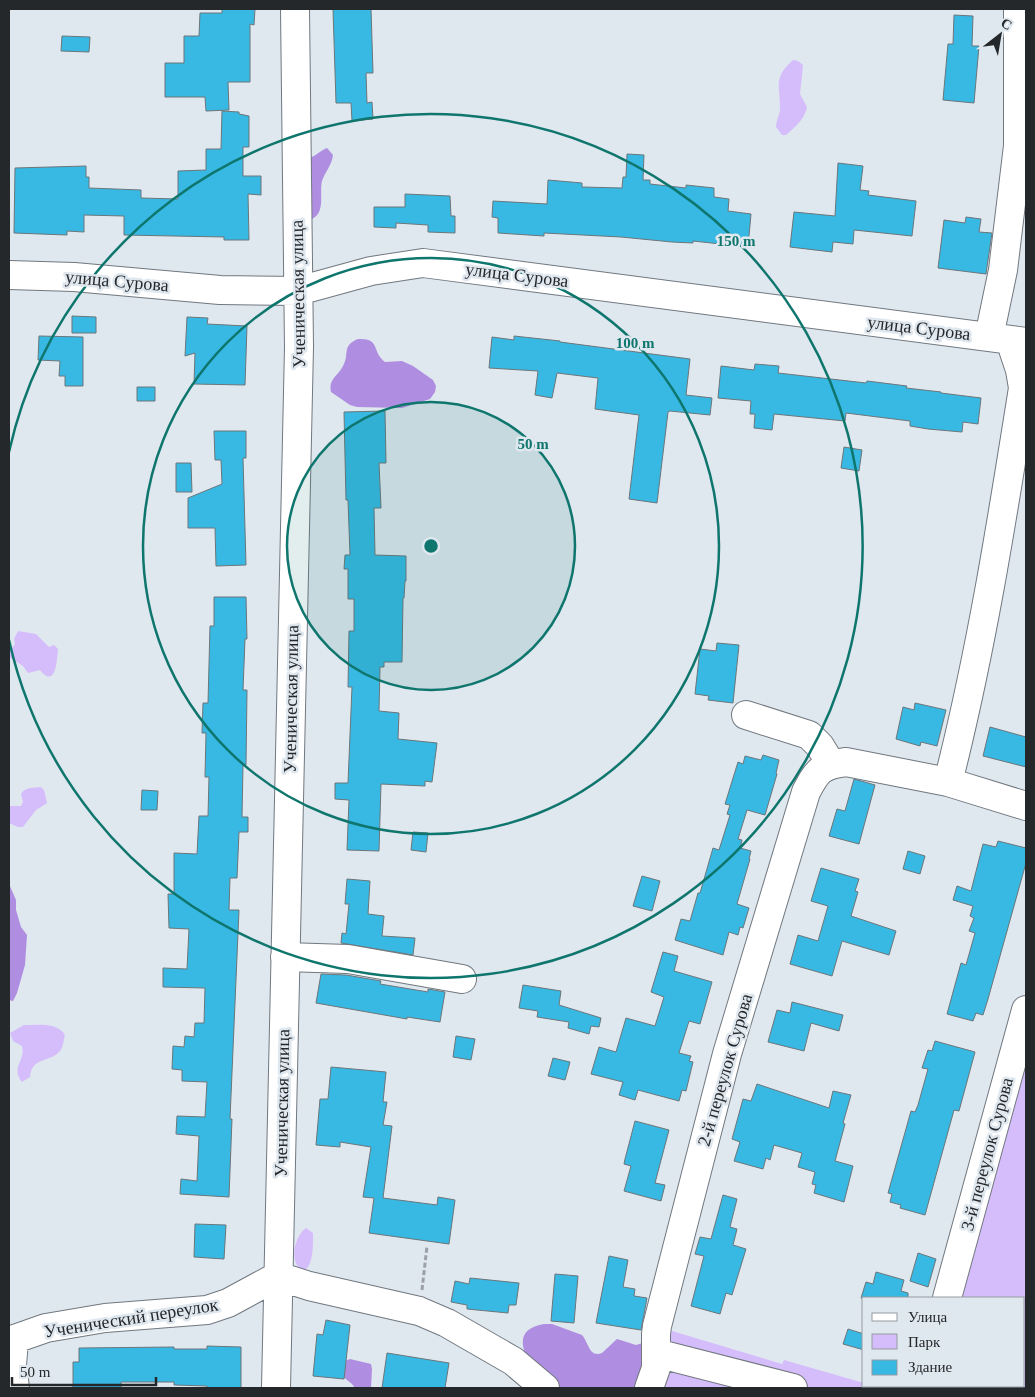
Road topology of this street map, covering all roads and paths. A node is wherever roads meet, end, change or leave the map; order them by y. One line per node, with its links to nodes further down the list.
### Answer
1 (295, 9): 4 (street, Ученическая улица)
2 (1018, 9): 5 (street)
3 (9, 275): 4 (street, улица Сурова)
4 (298, 291): 5 (street, улица Сурова); 10 (street, Ученическая улица)
5 (1008, 339): 8 (street)
6 (746, 715): 7 (street)
7 (831, 764): 8 (street); 18 (street, 2-й переулок Сурова)
8 (948, 782): 9 (street)
9 (1026, 806)
10 (285, 957): 11 (street); 14 (street, Ученическая улица)
11 (462, 979)
12 (1026, 1010): 15 (street, 3-й переулок Сурова)
13 (427, 1246): 16 (path)
14 (278, 1276): 16 (street); 17 (street, Ученический переулок); 20 (street, Ученическая улица)
15 (947, 1297)
16 (419, 1310): 21 (street)
17 (11, 1341): 19 (street)
18 (656, 1353): 22 (street, 2-й переулок Сурова); 23 (street)
19 (15, 1388)
20 (276, 1388)
21 (546, 1388)
22 (649, 1388)
23 (793, 1388)

